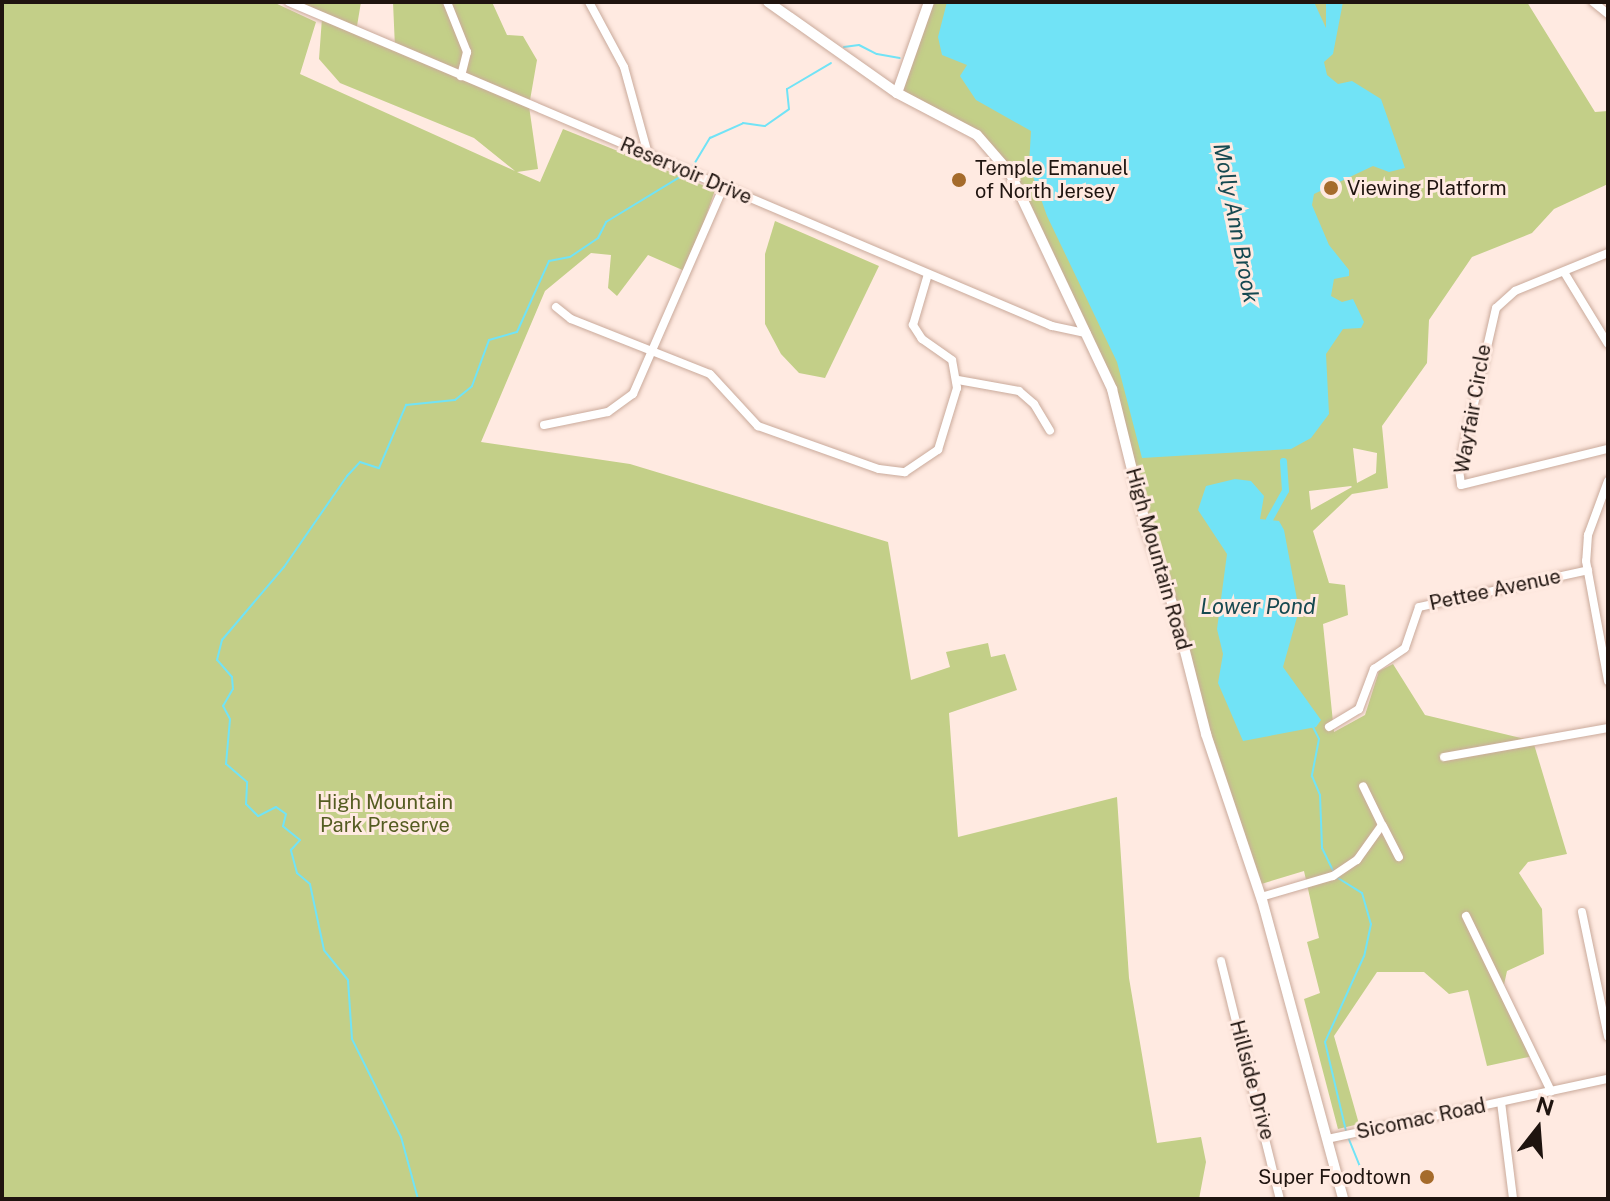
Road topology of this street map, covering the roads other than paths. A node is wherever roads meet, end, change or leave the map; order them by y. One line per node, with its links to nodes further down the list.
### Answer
1 (289, 2): 8 (street, Reservoir Drive)
2 (447, 2): 8 (street)
3 (589, 2): 10 (street)
4 (768, 2): 9 (main road, High Mountain Road)
5 (929, 2): 9 (main road)
6 (1593, 2): 7 (street)
7 (1608, 14)
8 (461, 76): 10 (street, Reservoir Drive)
9 (897, 93): 16 (main road, High Mountain Road)
10 (648, 154): 11 (street, Reservoir Drive)
11 (723, 188): 14 (street, Reservoir Drive); 18 (street)
12 (1608, 253): 13 (street, Wayfair Circle)
13 (1564, 272): 17 (street); 22 (street, Wayfair Circle)
14 (928, 274): 16 (street, Reservoir Drive); 19 (street)
15 (556, 307): 18 (street)
16 (1086, 333): 33 (main road, High Mountain Road)
17 (1608, 344)
18 (653, 350): 19 (street); 20 (street)
19 (958, 380): 21 (street)
20 (544, 425)
21 (1050, 431)
22 (1608, 449)
23 (1608, 481): 24 (street)
24 (1588, 570): 25 (street); 27 (street, Pettee Avenue)
25 (1604, 632): 26 (street)
26 (1608, 681)
27 (1329, 727)
28 (1608, 728): 29 (street)
29 (1444, 757)
30 (1363, 786): 31 (street)
31 (1382, 825): 32 (street); 33 (street)
32 (1399, 857)
33 (1261, 897): 41 (main road, High Mountain Road)
34 (1582, 912): 37 (street)
35 (1466, 916): 39 (street)
36 (1221, 961): 42 (street, Hillside Drive)
37 (1608, 1036)
38 (1608, 1079): 39 (street, Sicomac Road)
39 (1551, 1091): 40 (street, Sicomac Road)
40 (1501, 1102): 41 (street, Sicomac Road); 44 (street)
41 (1327, 1139): 43 (main road, High Mountain Road)
42 (1280, 1199)
43 (1343, 1199)
44 (1513, 1199)

